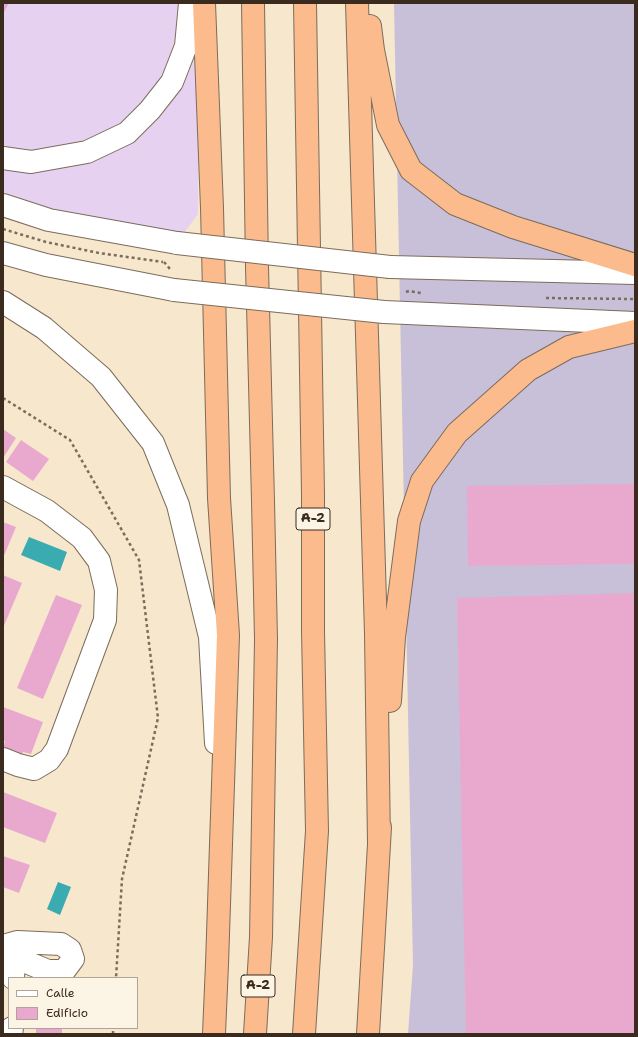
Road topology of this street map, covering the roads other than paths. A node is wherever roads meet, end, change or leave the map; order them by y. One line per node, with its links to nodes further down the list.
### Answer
1 (190, 3): 7 (street)
2 (204, 3): 17 (highway)
3 (253, 3): 19 (highway, A-2)
4 (305, 3): 23 (highway, A-2)
5 (357, 3): 18 (highway)
6 (368, 3): 10 (highway)
7 (3, 158)
8 (3, 205): 11 (street, bridge)
9 (3, 253): 13 (street, bridge)
10 (635, 265)
11 (635, 273)
12 (3, 302): 17 (street)
13 (635, 324)
14 (635, 331): 18 (highway)
15 (3, 487): 16 (street)
16 (3, 759)
17 (221, 829): 20 (highway)
18 (379, 843): 24 (highway)
19 (261, 937): 21 (highway); 22 (highway, A-2)
20 (214, 1034)
21 (241, 1034)
22 (255, 1034)
23 (304, 1034)
24 (368, 1034)

